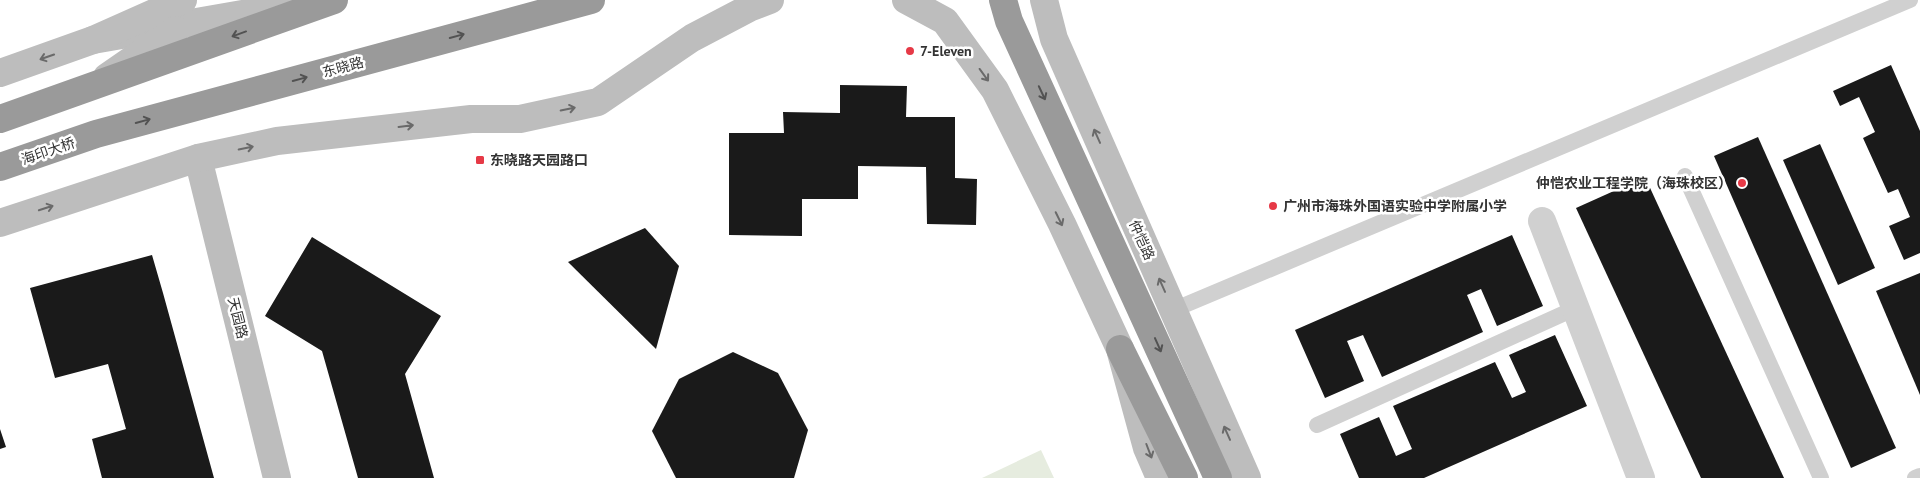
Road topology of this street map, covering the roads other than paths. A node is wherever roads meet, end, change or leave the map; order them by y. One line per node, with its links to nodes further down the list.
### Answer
1 (220, 0): 11 (main road)
2 (323, 0): 11 (main road)
3 (334, 0): 14 (highway, one-way to 14)
4 (591, 0): 16 (highway, 东晓路, one-way to 4)
5 (748, 0): 12 (main road)
6 (770, 0): 12 (main road)
7 (906, 0): 24 (main road, one-way to 24)
8 (1003, 0): 30 (highway, one-way to 30)
9 (1044, 0): 23 (main road, 仲恺路, one-way to 9)
10 (1910, 0): 23 (lane)
11 (183, 12): 13 (main road, one-way to 13); 14 (main road)
12 (729, 19): 17 (main road, one-way to 12)
13 (0, 72)
14 (90, 88): 15 (highway)
15 (0, 119)
16 (96, 134): 18 (highway, 海印大桥)
17 (198, 158): 21 (main road, one-way to 17); 27 (main road, 天园路)
18 (0, 167)
19 (1684, 176): 33 (lane)
20 (1542, 221): 22 (street)
21 (0, 223)
22 (1576, 308): 25 (lane); 32 (street)
23 (1173, 310): 31 (main road, 仲恺路, one-way to 23)
24 (1120, 350): 28 (main road, one-way to 28); 29 (highway)
25 (1317, 425)
26 (1920, 476): 34 (lane)
27 (277, 478)
28 (1160, 478)
29 (1184, 478)
30 (1218, 478)
31 (1247, 478)
32 (1641, 478)
33 (1821, 478)
34 (1915, 478)

